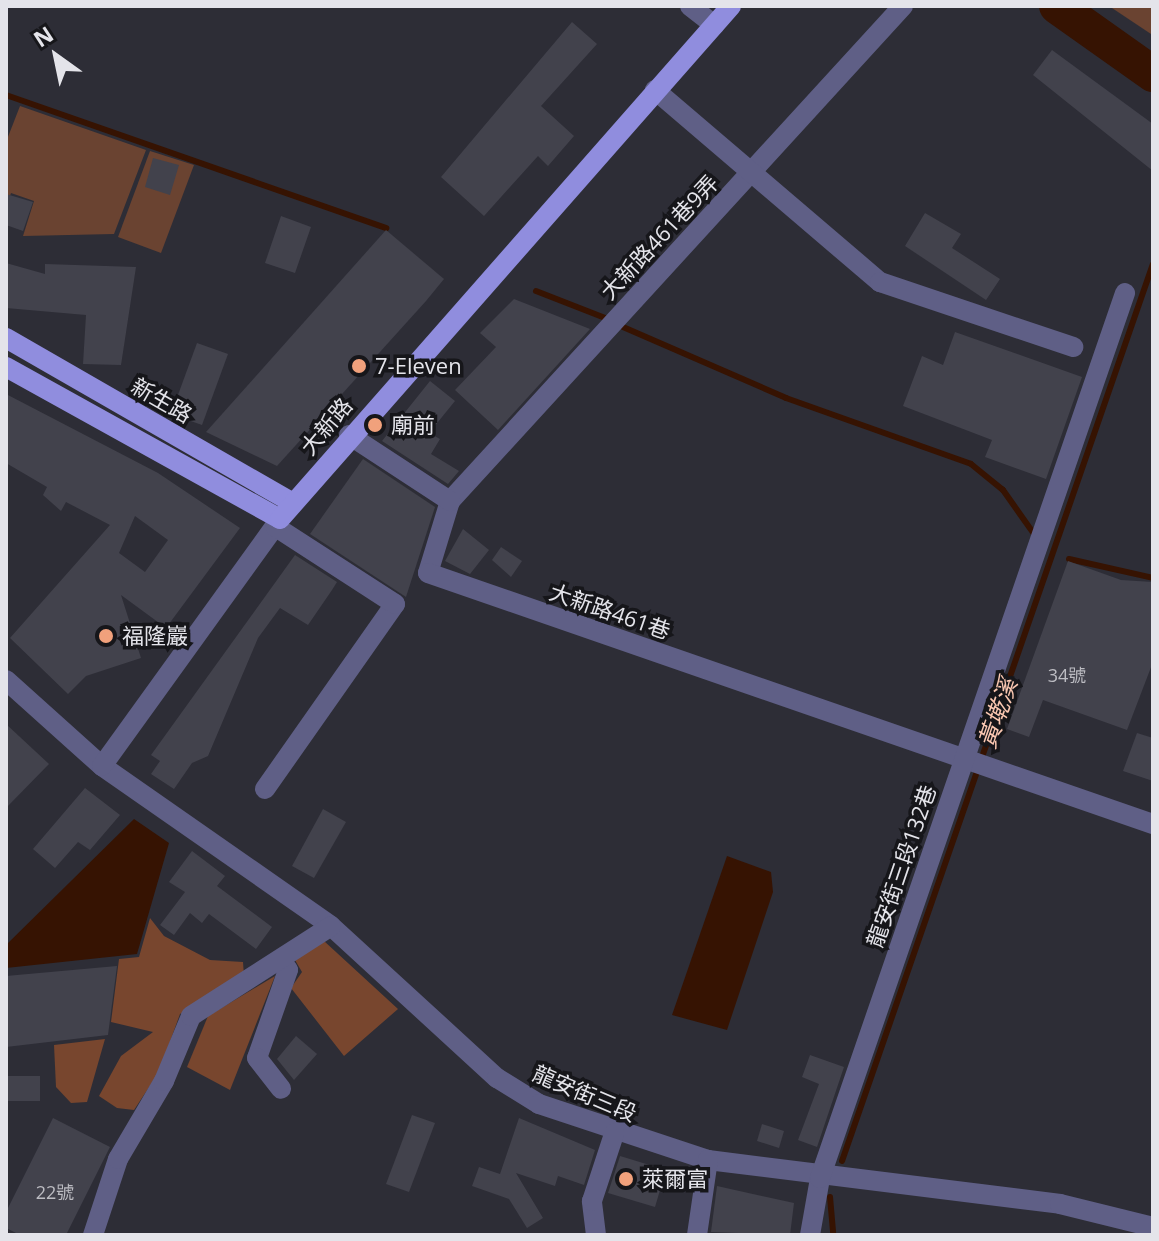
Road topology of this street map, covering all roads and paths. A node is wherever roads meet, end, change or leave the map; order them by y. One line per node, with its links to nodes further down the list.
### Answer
1 (690, 6): 4 (street)
2 (731, 6): 4 (main road, 大新路)
3 (903, 6): 6 (street, 大新路461巷9弄)
4 (714, 25): 5 (main road, 大新路)
5 (655, 90): 6 (street); 11 (main road, 大新路)
6 (753, 172): 9 (street); 12 (street, 大新路461巷9弄)
7 (1125, 293): 15 (street, 龍安街三段132巷)
8 (6, 338): 13 (main road, 新生路)
9 (1073, 347)
10 (6, 367): 13 (main road)
11 (349, 435): 12 (street); 13 (main road, 大新路)
12 (450, 501): 15 (street, 大新路461巷)
13 (283, 516): 16 (street, 大新路); 17 (street)
14 (6, 680): 16 (street)
15 (963, 759): 18 (street); 24 (street, 龍安街三段132巷)
16 (102, 766): 19 (street, 龍安街三段)
17 (265, 789)
18 (1153, 824)
19 (331, 926): 20 (street); 22 (street, 龍安街三段)
20 (281, 960): 21 (street); 26 (street)
21 (281, 1089)
22 (614, 1134): 23 (street, 龍安街三段); 27 (street)
23 (708, 1160): 24 (street, 龍安街三段); 28 (street)
24 (820, 1178): 25 (street, 龍安街三段); 29 (street, 龍安街三段132巷)
25 (1153, 1227)
26 (93, 1235)
27 (596, 1235)
28 (697, 1235)
29 (810, 1235)

